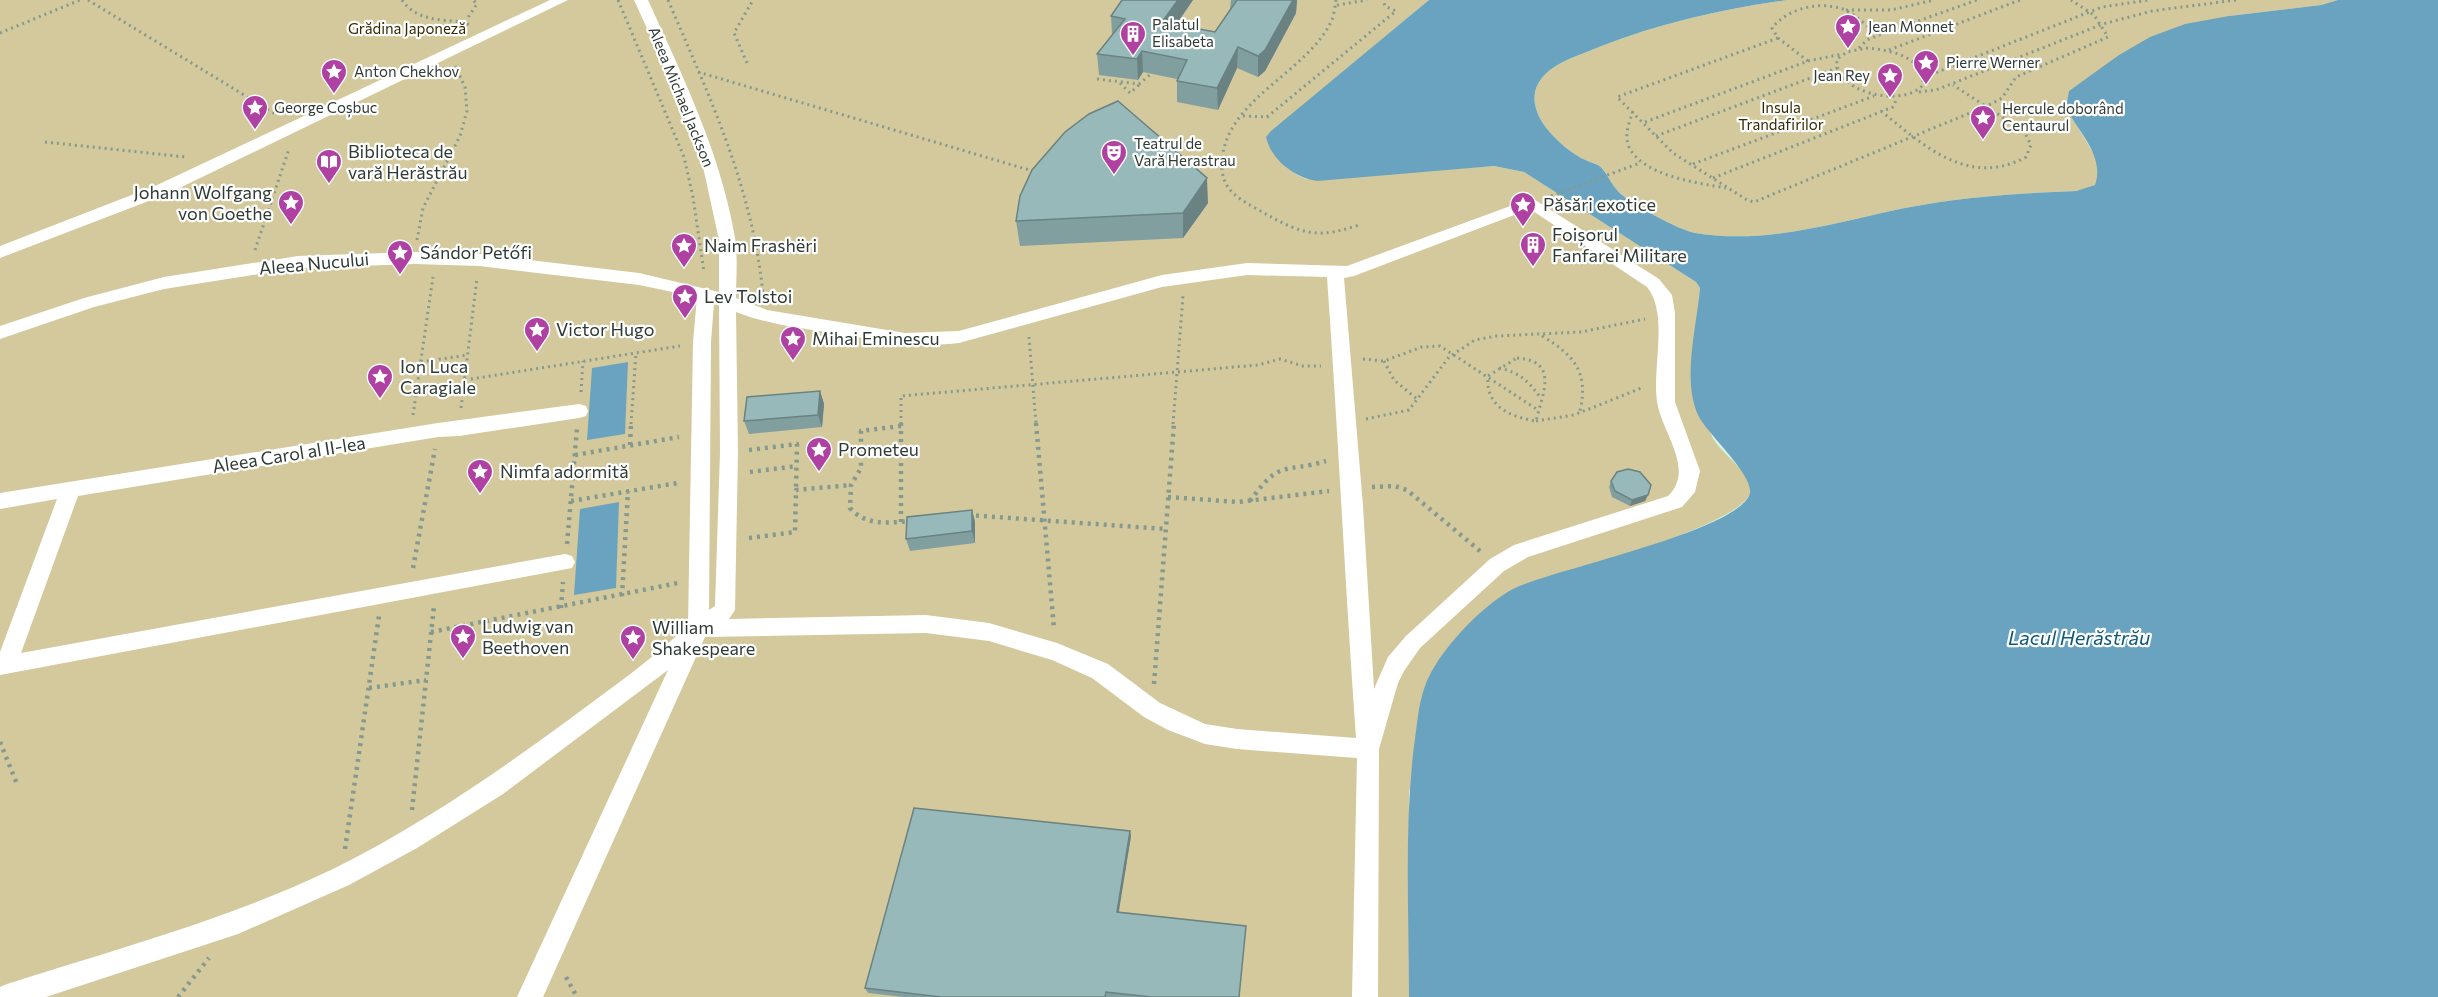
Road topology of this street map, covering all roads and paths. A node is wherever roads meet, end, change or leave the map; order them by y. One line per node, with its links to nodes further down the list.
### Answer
1 (80, 0): 22 (path)
2 (88, 0): 47 (path)
3 (402, 0): 4 (path)
4 (473, 0)
5 (561, 0): 28 (street)
6 (618, 0): 66 (path, Aleea Michael Jackson)
7 (641, 0): 67 (street, Aleea Michael Jackson)
8 (753, 0): 30 (path)
9 (1336, 0): 18 (path)
10 (1367, 0): 18 (path)
11 (1383, 0): 45 (path)
12 (1934, 0): 19 (path)
13 (1977, 0): 23 (path)
14 (2020, 0): 26 (path)
15 (2071, 0): 20 (path)
16 (2149, 0): 20 (path)
17 (2236, 0): 21 (path)
18 (1337, 5): 45 (path)
19 (1844, 10): 23 (path); 24 (path)
20 (2091, 11): 21 (path); 34 (path)
21 (2103, 24): 38 (path); 42 (path)
22 (0, 33)
23 (1879, 35): 25 (path)
24 (1778, 38): 29 (path); 43 (path)
25 (1859, 48): 26 (path); 27 (path)
26 (1888, 50): 34 (path)
27 (1843, 54): 29 (path); 31 (path)
28 (449, 55): 47 (street); 60 (path)
29 (1808, 61): 46 (path)
30 (747, 63)
31 (1837, 68): 40 (path); 48 (path)
32 (698, 72): 54 (path)
33 (1152, 73): 37 (path)
34 (1925, 77): 39 (path)
35 (1097, 79): 36 (path)
36 (1119, 82): 37 (path); 37 (path)
37 (1139, 84)
38 (1952, 84): 39 (path); 42 (path)
39 (1919, 92): 41 (path)
40 (1874, 95): 41 (path); 53 (path)
41 (1897, 98): 44 (path)
42 (1987, 106): 49 (path); 49 (path)
43 (1633, 111): 46 (path); 52 (path)
44 (1881, 111): 49 (path); 55 (path)
45 (1242, 116): 58 (path)
46 (1645, 122): 48 (path)
47 (297, 126): 51 (street); 63 (path)
48 (1656, 136): 53 (path)
49 (1914, 137): 56 (path)
50 (45, 142): 51 (path)
51 (223, 161): 59 (street)
52 (1640, 163): 56 (path); 57 (path)
53 (1693, 164): 55 (path)
54 (1036, 172)
55 (1713, 178): 56 (path)
56 (1730, 189)
57 (1553, 195)
58 (1359, 225)
59 (0, 252)
60 (415, 258): 61 (street, Aleea Nucului); 63 (street, Aleea Nucului)
61 (436, 258): 62 (street, Aleea Nucului); 78 (path)
62 (479, 260): 66 (street, Aleea Nucului); 75 (path)
63 (248, 270): 70 (street, Aleea Nucului)
64 (1335, 273): 65 (street, Aleea Nucului); 68 (street, Aleea Nucului); 79 (street)
65 (1184, 278): 69 (street, Aleea Nucului); 81 (path)
66 (705, 293): 67 (street, Aleea Nucului); 72 (street)
67 (728, 302): 69 (street, Aleea Nucului); 99 (street, Aleea Michael Jackson)
68 (1666, 313): 71 (path); 83 (street)
69 (1027, 319): 85 (path)
70 (0, 333)
71 (1540, 335): 74 (path); 90 (path)
72 (702, 342): 73 (path); 96 (street)
73 (636, 353): 76 (path); 98 (path)
74 (1452, 353): 77 (path); 82 (path); 86 (path)
75 (468, 355): 78 (path); 84 (path)
76 (583, 361): 84 (path); 89 (path)
77 (1384, 361): 79 (path); 86 (path)
78 (421, 362): 97 (path)
79 (1342, 365): 81 (path); 92 (street)
80 (1497, 368): 82 (path); 87 (path); 87 (path)
81 (1178, 372): 85 (path); 116 (path)
82 (1488, 376): 88 (path); 91 (path)
83 (1664, 379): 90 (path); 133 (street)
84 (465, 380): 94 (path)
85 (1033, 383): 93 (path); 115 (path)
86 (1417, 399): 92 (path)
87 (1541, 400): 88 (path)
88 (1538, 410): 91 (path)
89 (579, 411): 94 (street, Aleea Carol al II-lea); 101 (path)
90 (1580, 412): 91 (path)
91 (1536, 421)
92 (1347, 423): 100 (street)
93 (901, 426): 105 (path); 114 (path)
94 (459, 429): 95 (street, Aleea Carol al II-lea)
95 (438, 430): 97 (street, Aleea Carol al II-lea); 121 (path)
96 (700, 433): 98 (path); 104 (street)
97 (410, 436): 106 (street, Aleea Carol al II-lea)
98 (630, 445): 101 (path)
99 (729, 452): 102 (path); 103 (street, Aleea Michael Jackson)
100 (1349, 453): 111 (path); 133 (street)
101 (575, 455): 110 (path)
102 (797, 466): 103 (path); 107 (path)
103 (728, 474): 117 (street, Aleea Michael Jackson)
104 (700, 479): 108 (path); 119 (street)
105 (851, 484): 107 (path); 114 (path)
106 (71, 489): 109 (street, Aleea Carol al II-lea); 128 (street)
107 (796, 490): 117 (path)
108 (628, 492): 110 (path); 123 (path)
109 (0, 501)
110 (571, 501): 118 (path)
111 (1250, 501)
112 (966, 515): 115 (path)
113 (912, 521): 114 (path)
114 (901, 522)
115 (1045, 522): 116 (path); 127 (path)
116 (1166, 528): 131 (path)
117 (728, 541): 125 (street, Aleea Michael Jackson)
118 (565, 562): 120 (street); 124 (path)
119 (699, 579): 123 (path); 125 (street)
120 (436, 584): 121 (street); 126 (path)
121 (410, 589): 122 (street)
122 (382, 594): 128 (street); 130 (path)
123 (622, 596): 124 (path)
124 (561, 608): 126 (path)
125 (698, 628): 127 (street); 135 (street); 138 (street)
126 (431, 632): 129 (path)
127 (1057, 652): 131 (street)
128 (3, 666)
129 (426, 680): 130 (path); 135 (path)
130 (369, 688): 136 (path)
131 (1152, 710): 133 (street)
132 (0, 742): 134 (path)
133 (1368, 749): 139 (street)
134 (16, 784)
135 (409, 840): 136 (street)
136 (341, 877): 137 (street)
137 (7, 997)
138 (530, 997)
139 (1365, 997)

